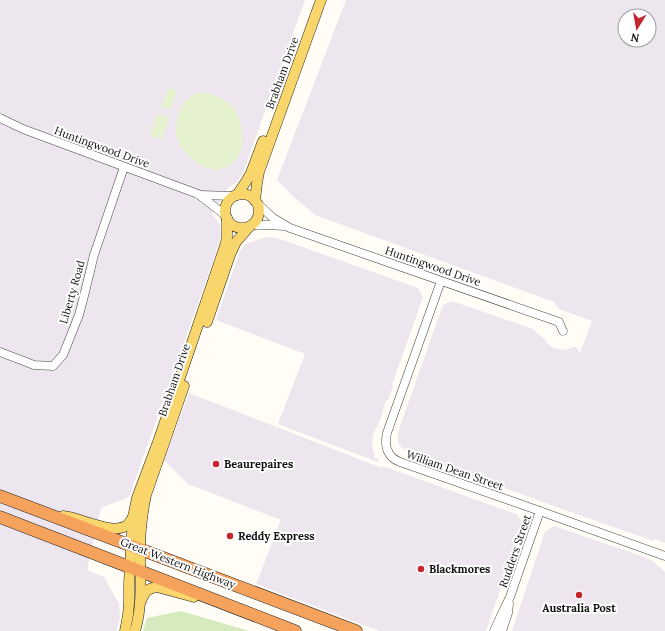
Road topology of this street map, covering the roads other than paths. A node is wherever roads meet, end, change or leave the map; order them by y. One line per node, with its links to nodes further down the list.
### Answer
1 (314, 0): 6 (main road, Brabham Drive)
2 (321, 0): 7 (main road, Brabham Drive)
3 (0, 118): 4 (street, Huntingwood Drive)
4 (124, 167): 5 (street, Huntingwood Drive); 13 (street, Liberty Road)
5 (198, 194): 6 (street, Huntingwood Drive); 8 (street, Huntingwood Drive)
6 (235, 195): 7 (main road); 8 (main road)
7 (256, 202): 9 (main road); 10 (street, Huntingwood Drive)
8 (226, 217): 9 (main road); 18 (main road, Brabham Drive)
9 (251, 225): 10 (street, Huntingwood Drive); 19 (main road, Brabham Drive)
10 (290, 228): 11 (street, Huntingwood Drive)
11 (441, 281): 12 (street, Huntingwood Drive); 15 (street, William Dean Street)
12 (563, 331)
13 (0, 352)
14 (0, 496): 16 (highway, Great Western Highway)
15 (540, 512): 20 (street, William Dean Street); 22 (street, Rudders Street)
16 (55, 516): 18 (main road); 19 (highway, Great Western Highway)
17 (0, 517): 21 (highway, Great Western Highway)
18 (133, 517): 19 (main road, Brabham Drive)
19 (136, 547): 21 (main road); 28 (highway, Great Western Highway)
20 (665, 556)
21 (135, 569): 23 (main road); 24 (highway, Great Western Highway); 25 (main road)
22 (510, 597): 29 (street, Rudders Street); 30 (street, Rudders Street)
23 (140, 604): 24 (main road); 26 (main road)
24 (236, 608): 27 (highway, Great Western Highway)
25 (125, 631)
26 (135, 631)
27 (295, 631)
28 (356, 631)
29 (494, 631)
30 (502, 631)

